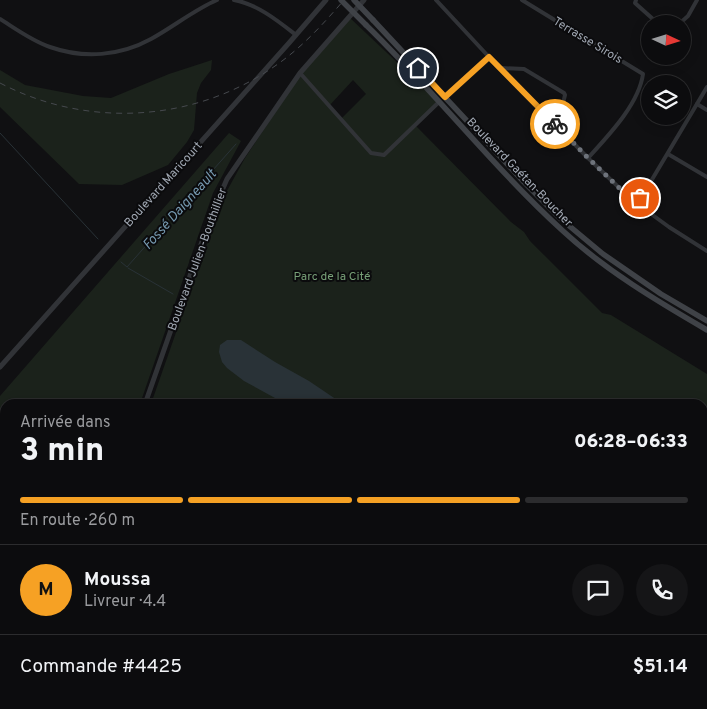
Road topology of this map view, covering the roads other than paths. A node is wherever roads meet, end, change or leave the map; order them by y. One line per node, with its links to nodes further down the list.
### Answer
1 (217, 0): 15 (street)
2 (234, 0): 16 (street)
3 (326, 0): 16 (street, Boulevard Maricourt)
4 (341, 0): 22 (main road, Boulevard Gaétan-Boucher, bridge)
5 (354, 0): 21 (main road, Boulevard Gaétan-Boucher, bridge)
6 (364, 0): 19 (street, Boulevard Julien-Bouthillier)
7 (436, 0): 12 (street)
8 (445, 0): 12 (street)
9 (522, 0): 27 (street, Terrasse Sirois)
10 (636, 0): 13 (street)
11 (697, 0): 14 (street)
12 (440, 4): 17 (street)
13 (648, 15)
14 (689, 15)
15 (0, 19)
16 (296, 35): 33 (street, Boulevard Maricourt)
17 (489, 57): 18 (street); 21 (street)
18 (501, 68): 25 (street); 25 (street)
19 (300, 73): 22 (street); 34 (street, Boulevard Julien-Bouthillier)
20 (707, 87): 23 (street)
21 (445, 97): 31 (main road, Boulevard Gaétan-Boucher)
22 (439, 102): 32 (main road, Boulevard Gaétan-Boucher)
23 (697, 104): 24 (street); 26 (street)
24 (707, 110)
25 (547, 115): 27 (street)
26 (668, 154): 28 (street); 29 (street)
27 (588, 158): 29 (street)
28 (707, 177)
29 (635, 202): 30 (street)
30 (707, 251)
31 (707, 321)
32 (707, 330)
33 (0, 367)
34 (147, 399)

